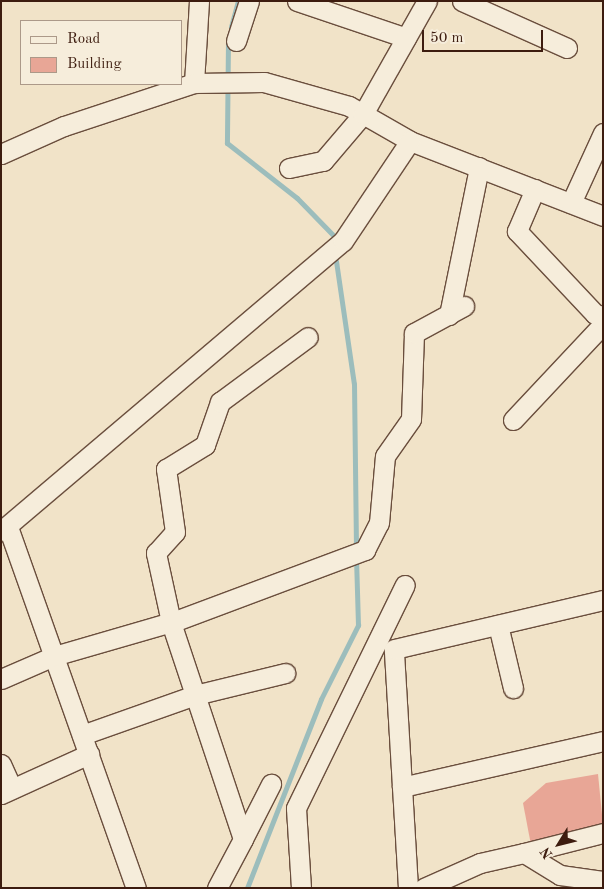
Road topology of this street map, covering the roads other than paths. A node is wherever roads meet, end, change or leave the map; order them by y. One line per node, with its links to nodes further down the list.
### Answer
1 (199, 1): 9 (street)
2 (249, 1): 7 (street)
3 (297, 1): 6 (street)
4 (427, 1): 6 (street)
5 (462, 1): 8 (street)
6 (406, 38): 10 (street)
7 (236, 41)
8 (567, 48)
9 (194, 83): 10 (street); 13 (street)
10 (363, 114): 12 (street); 15 (street)
11 (603, 133): 17 (street)
12 (410, 141): 14 (street); 23 (street)
13 (1, 154)
14 (478, 167): 16 (street); 26 (street)
15 (289, 168)
16 (535, 189): 17 (street); 19 (street)
17 (571, 203): 18 (street)
18 (603, 216)
19 (603, 316)
20 (603, 324): 22 (street)
21 (308, 337): 26 (street)
22 (513, 420)
23 (5, 529): 28 (street)
24 (404, 585): 46 (street)
25 (602, 605): 27 (street)
26 (171, 622): 28 (street); 32 (street)
27 (498, 624): 31 (street); 38 (street)
28 (54, 656): 30 (street); 33 (street)
29 (285, 673): 32 (street)
30 (1, 679)
31 (513, 688)
32 (195, 695): 33 (street); 41 (street)
33 (82, 735): 35 (street)
34 (603, 741): 38 (street)
35 (89, 754): 39 (street); 44 (street)
36 (1, 764): 39 (street)
37 (271, 784): 41 (street)
38 (402, 787): 47 (street)
39 (7, 792)
40 (603, 833): 42 (street)
41 (243, 839): 45 (street)
42 (524, 854): 43 (street); 48 (street)
43 (603, 881)
44 (136, 888)
45 (217, 888)
46 (301, 888)
47 (408, 888)
48 (424, 888)

